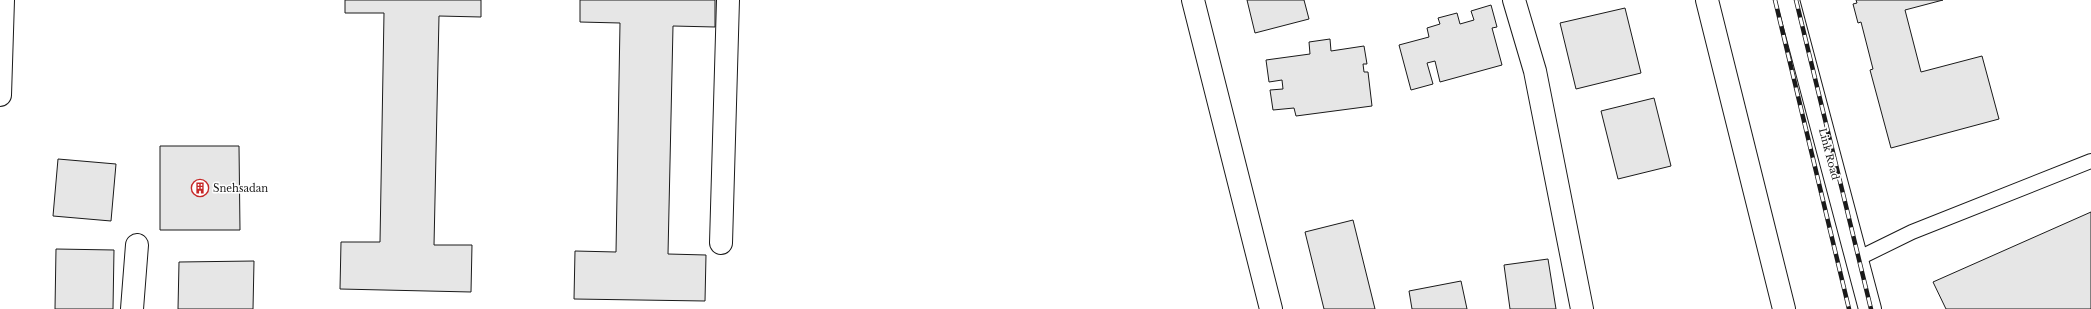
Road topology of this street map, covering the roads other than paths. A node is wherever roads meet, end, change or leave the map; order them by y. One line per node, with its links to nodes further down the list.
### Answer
1 (3, 0): 7 (street)
2 (728, 0): 9 (street)
3 (1193, 0): 13 (street)
4 (1514, 0): 14 (street)
5 (1707, 0): 15 (street)
6 (1788, 0): 11 (street, Link Road)
7 (0, 94)
8 (2091, 161): 11 (lane)
9 (721, 243)
10 (136, 246): 12 (street)
11 (1857, 259): 16 (street, Link Road)
12 (132, 309)
13 (1270, 309)
14 (1582, 309)
15 (1784, 309)
16 (1870, 309)

